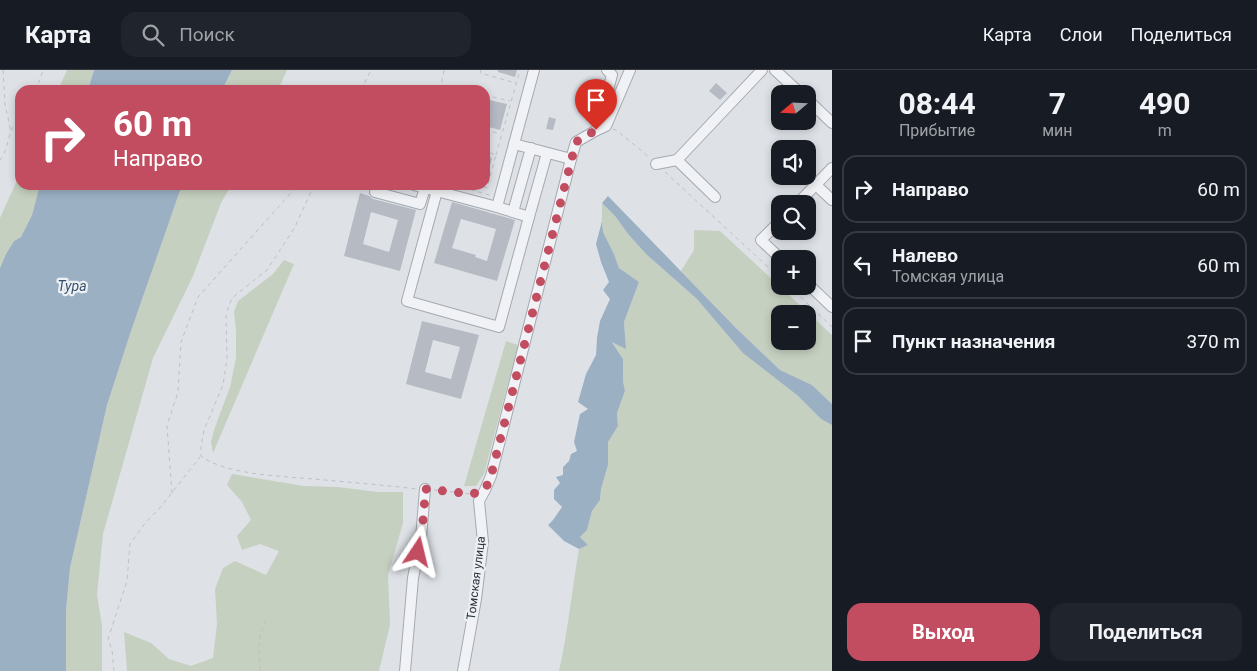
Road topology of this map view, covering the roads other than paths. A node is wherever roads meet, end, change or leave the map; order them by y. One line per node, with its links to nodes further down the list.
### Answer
1 (534, 70): 10 (street)
2 (607, 70): 9 (street)
3 (630, 70): 9 (street)
4 (762, 70): 14 (street)
5 (775, 70): 6 (street)
6 (791, 85)
7 (816, 108): 8 (street)
8 (832, 123)
9 (601, 128): 13 (street, Томская улица)
10 (514, 144): 11 (street); 25 (street)
11 (531, 148): 12 (street); 26 (street)
12 (547, 153): 13 (street); 27 (street)
13 (571, 159): 34 (street, Томская улица)
14 (677, 160): 15 (street); 23 (street)
15 (656, 164)
16 (832, 168): 17 (street)
17 (816, 185): 22 (street); 24 (street)
18 (376, 190): 19 (street)
19 (424, 190)
20 (433, 190): 21 (street)
21 (437, 191): 25 (street); 27 (street)
22 (806, 195)
23 (715, 196)
24 (832, 200)
25 (497, 207): 26 (street)
26 (513, 212): 27 (street)
27 (529, 217)
28 (771, 230): 29 (street)
29 (772, 250)
30 (816, 292): 31 (street)
31 (832, 307)
32 (425, 489): 33 (street)
33 (405, 671)
34 (463, 671)

